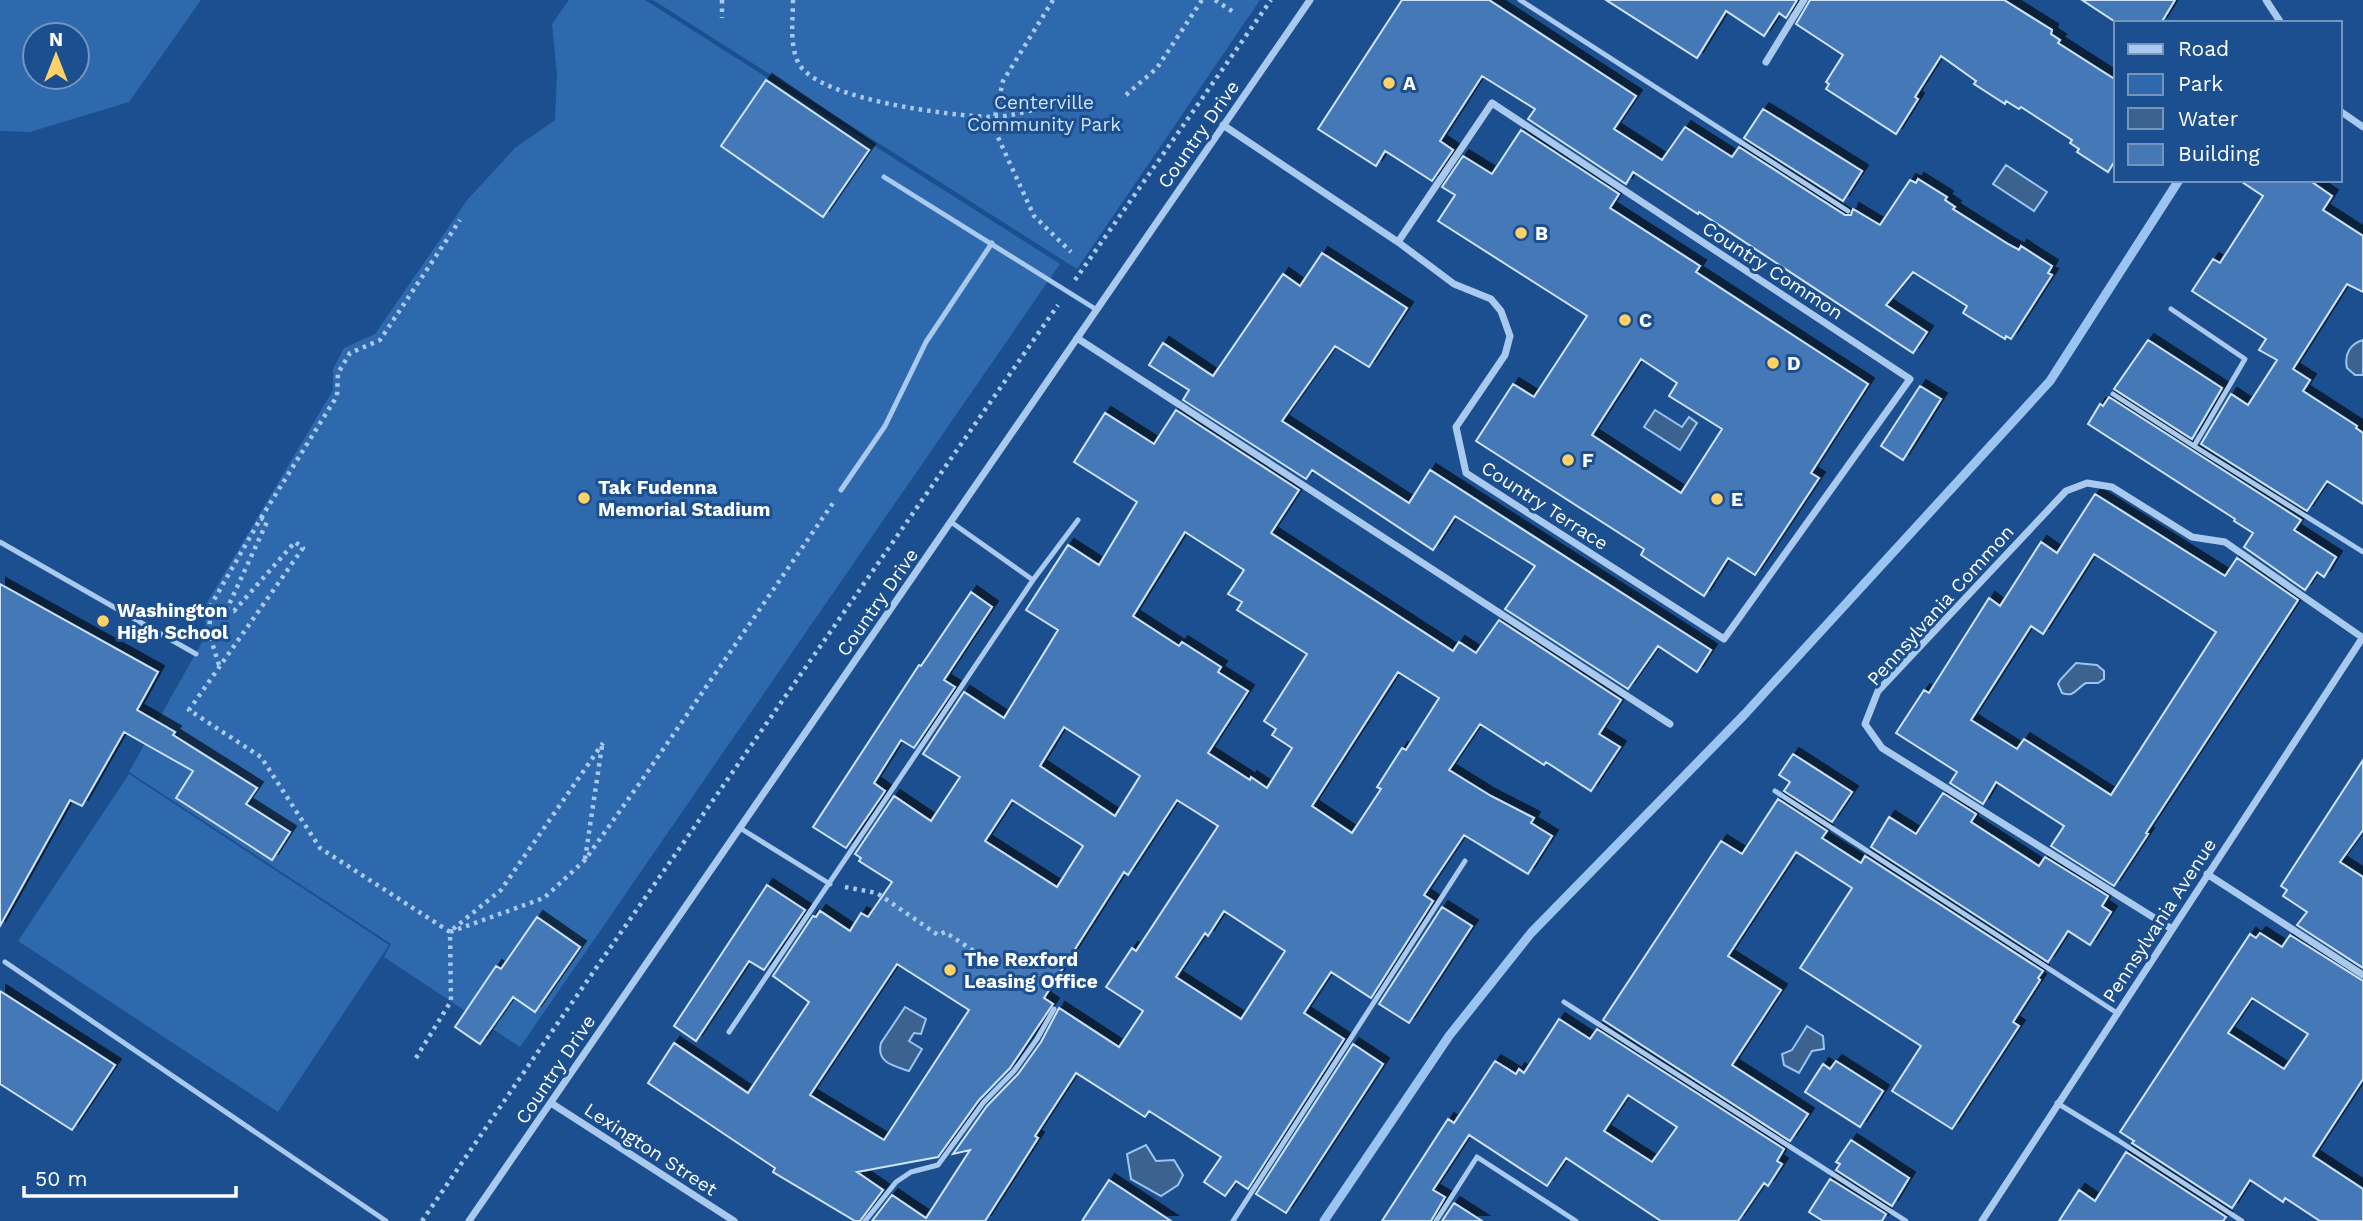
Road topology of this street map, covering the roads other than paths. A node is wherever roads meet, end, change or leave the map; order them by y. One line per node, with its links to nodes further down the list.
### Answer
1 (1310, 0): 8 (street, Country Drive)
2 (1520, 0): 11 (lane)
3 (1804, 0): 6 (street)
4 (2266, 0): 5 (street)
5 (2280, 21)
6 (1766, 62)
7 (2342, 112): 9 (street)
8 (1223, 125): 12 (street, Country Terrace); 15 (street, Country Drive)
9 (2363, 127)
10 (884, 177): 13 (lane)
11 (1848, 211)
12 (1398, 242): 26 (street, Country Terrace); 26 (street, Country Common)
13 (992, 243): 15 (lane); 19 (lane)
14 (2171, 309): 18 (lane)
15 (1097, 310): 16 (street, Country Drive)
16 (1077, 338): 21 (street, Country Drive); 28 (street)
17 (2113, 394): 18 (lane)
18 (2194, 446): 23 (lane)
19 (841, 490)
20 (1078, 520): 24 (lane)
21 (951, 522): 24 (lane); 30 (street, Country Drive)
22 (0, 542): 27 (lane)
23 (2363, 552)
24 (1033, 580): 33 (lane)
25 (2363, 638): 32 (street, Pennsylvania Avenue); 34 (street, Pennsylvania Common)
26 (1724, 639)
27 (196, 654)
28 (1670, 724)
29 (1775, 791): 39 (lane)
30 (740, 828): 33 (lane); 41 (street, Country Drive)
31 (1465, 861): 47 (lane)
32 (2207, 874): 34 (street, Pennsylvania Avenue); 36 (street)
33 (830, 884): 40 (lane)
34 (2172, 929): 39 (street, Pennsylvania Avenue)
35 (5, 962): 43 (lane)
36 (2363, 975)
37 (1564, 1002): 50 (lane)
38 (1055, 1009): 46 (lane)
39 (2118, 1013): 42 (street, Pennsylvania Avenue)
40 (729, 1032)
41 (551, 1102): 44 (street, Country Drive); 45 (street, Lexington Street)
42 (2057, 1103): 51 (street, Pennsylvania Avenue); 52 (lane)
43 (386, 1221)
44 (469, 1221)
45 (734, 1221)
46 (865, 1221)
47 (1233, 1221)
48 (1436, 1221): 49 (lane)
49 (1576, 1221)
50 (1906, 1221)
51 (1982, 1221)
52 (2242, 1221)

